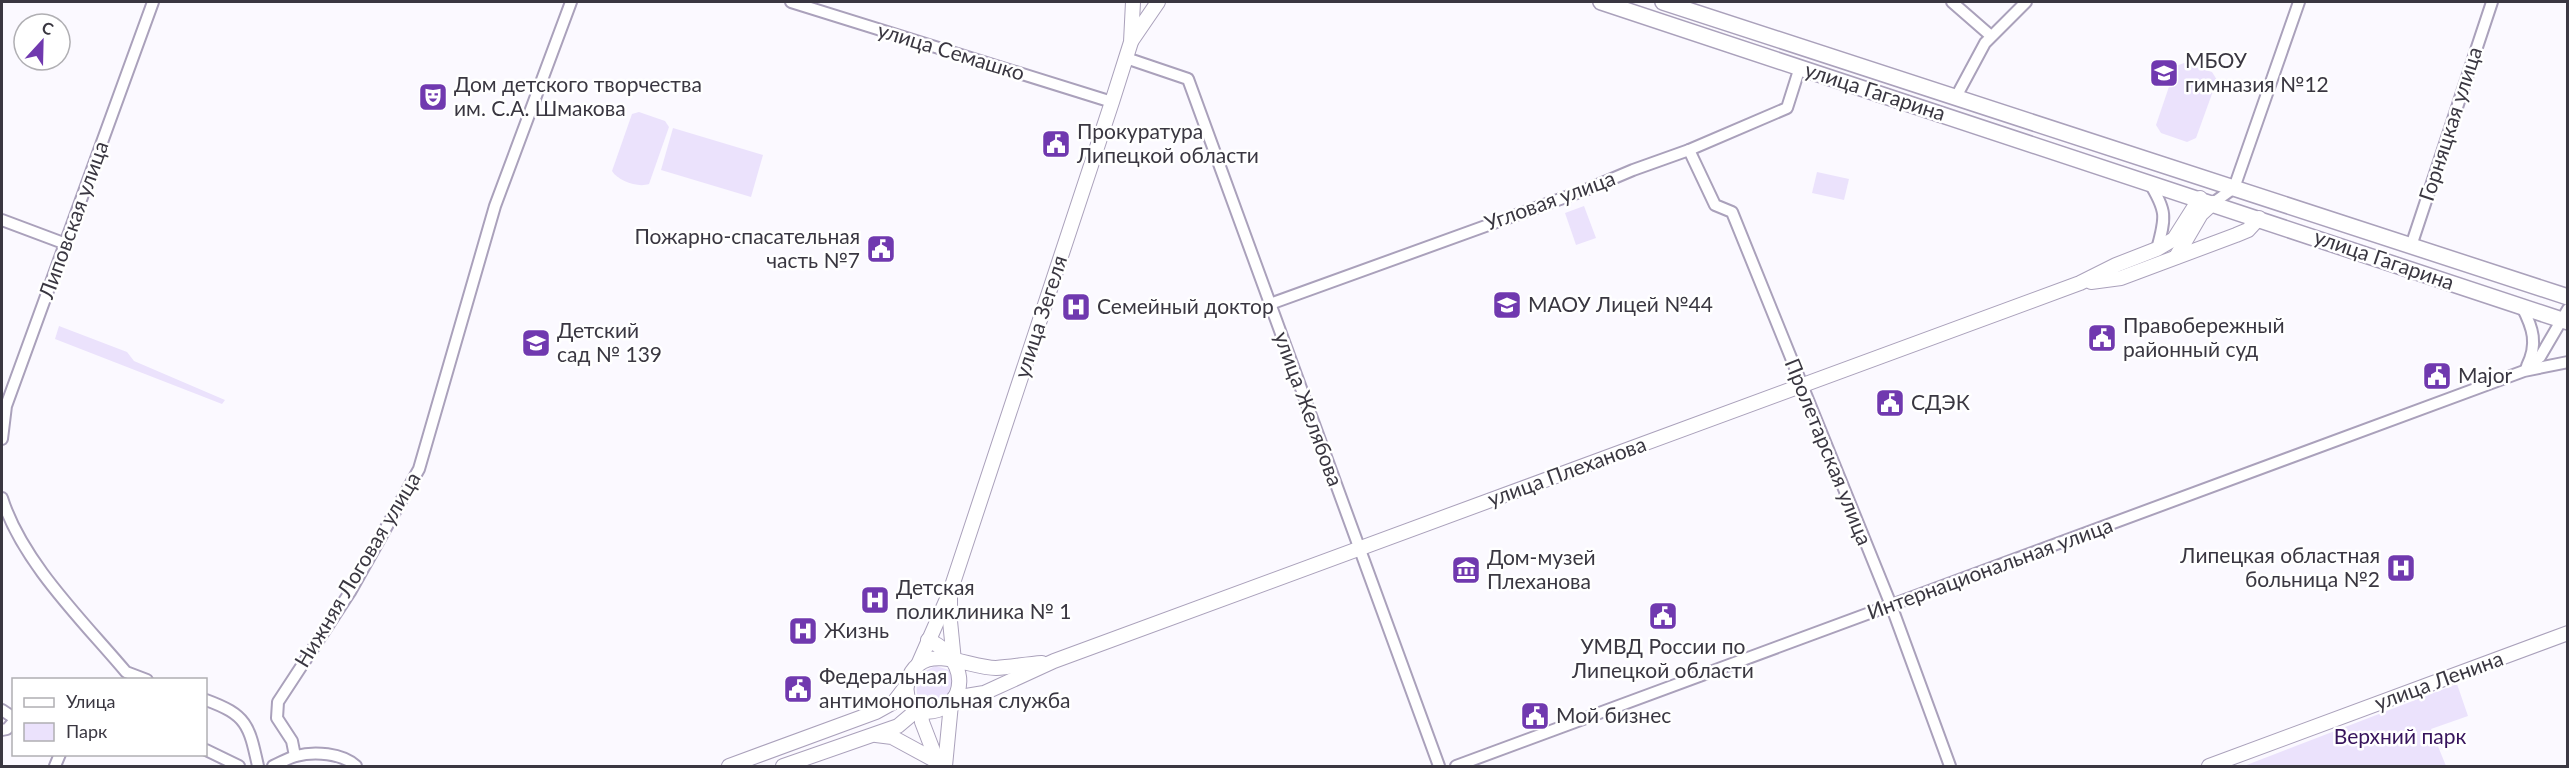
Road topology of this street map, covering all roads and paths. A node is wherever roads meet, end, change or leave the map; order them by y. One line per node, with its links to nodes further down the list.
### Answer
1 (153, 2): 26 (street, Липовская улица)
2 (571, 2): 55 (street, Нижняя Логовая улица)
3 (791, 2): 17 (street, улица Семашко)
4 (1133, 2): 13 (main road)
5 (1158, 2): 13 (main road)
6 (1601, 2): 15 (main road, улица Гагарина)
7 (1663, 2): 16 (main road, улица Гагарина)
8 (1952, 2): 12 (street)
9 (2026, 2): 12 (street)
10 (2300, 2): 22 (street)
11 (2492, 2): 27 (street, Горняцкая улица)
12 (1991, 36): 16 (street)
13 (1131, 42): 14 (main road, улица Зегеля)
14 (1126, 58): 17 (main road, улица Зегеля); 32 (street, улица Желябова)
15 (1800, 67): 18 (main road, улица Гагарина); 19 (street, Угловая улица)
16 (1956, 97): 18 (main road); 20 (main road, улица Гагарина)
17 (1112, 102): 41 (main road, улица Зегеля)
18 (1940, 113): 21 (main road, улица Гагарина)
19 (1689, 150): 32 (street, Угловая улица); 37 (street, Пролетарская улица)
20 (2188, 173): 22 (main road, улица Гагарина); 23 (main road)
21 (2149, 182): 23 (main road, улица Гагарина); 28 (street)
22 (2234, 188): 23 (main road); 27 (main road, улица Гагарина)
23 (2206, 200): 24 (main road, улица Гагарина); 28 (main road, улица Плеханова); 29 (main road)
24 (2259, 218): 29 (main road, улица Плеханова); 33 (main road, улица Гагарина)
25 (2, 220): 26 (street)
26 (66, 244): 38 (street, Липовская улица)
27 (2411, 246): 31 (main road, улица Гагарина)
28 (2157, 249): 30 (main road, улица Плеханова)
29 (2176, 257): 30 (main road, улица Плеханова)
30 (2080, 284): 37 (main road, улица Плеханова)
31 (2568, 297)
32 (1270, 304): 40 (street, улица Желябова)
33 (2522, 307): 34 (main road, улица Гагарина); 36 (street)
34 (2566, 317): 36 (street)
35 (2568, 362): 36 (street, Интернациональная улица)
36 (2524, 371): 42 (street, Интернациональная улица)
37 (1802, 385): 40 (main road, улица Плеханова); 42 (street, Пролетарская улица)
38 (2, 439)
39 (2, 498): 48 (street)
40 (1359, 549): 45 (main road, улица Плеханова); 63 (street, улица Желябова)
41 (950, 592): 44 (main road, улица Зегеля); 46 (main road, улица Зегеля)
42 (1891, 605): 64 (street, Интернациональная улица); 65 (street, Пролетарская улица)
43 (2568, 633): 66 (main road, улица Ленина)
44 (928, 640): 46 (main road); 47 (main road, улица Зегеля)
45 (1054, 661): 46 (main road, улица Плеханова); 51 (main road, улица Плеханова)
46 (954, 662): 47 (main road); 51 (main road)
47 (918, 665): 49 (main road)
48 (142, 678)
49 (907, 685): 52 (main road); 61 (main road)
50 (207, 700): 58 (street)
51 (953, 701): 52 (main road); 56 (main road)
52 (919, 711): 53 (main road); 56 (main road)
53 (874, 735): 56 (main road); 62 (main road)
54 (207, 750): 57 (street)
55 (295, 756): 59 (street); 60 (street)
56 (941, 765)
57 (239, 766)
58 (258, 766)
59 (273, 766)
60 (356, 766)
61 (729, 766)
62 (783, 766)
63 (1438, 766)
64 (1456, 766)
65 (1950, 766)
66 (2209, 766)

